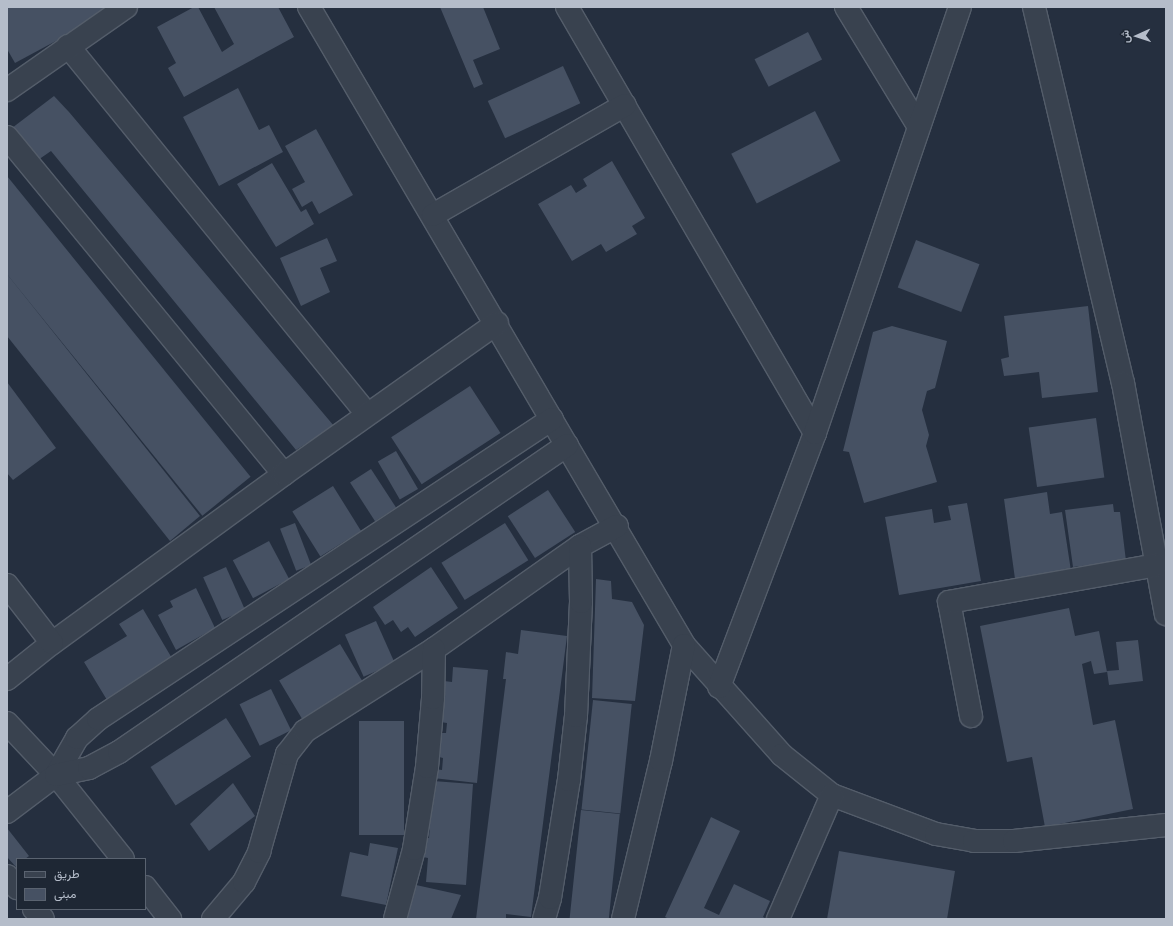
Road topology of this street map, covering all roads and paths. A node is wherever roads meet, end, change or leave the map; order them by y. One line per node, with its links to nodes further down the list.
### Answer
1 (126, 7): 7 (street)
2 (309, 7): 12 (street)
3 (567, 7): 9 (street)
4 (846, 7): 10 (street)
5 (960, 7): 10 (street)
6 (1034, 7): 21 (street)
7 (68, 46): 8 (street); 14 (street)
8 (8, 85)
9 (625, 105): 12 (street); 16 (street)
10 (919, 127): 16 (street)
11 (7, 137): 18 (street)
12 (433, 215): 13 (street)
13 (497, 323): 14 (street); 15 (street)
14 (367, 414): 18 (street)
15 (552, 419): 17 (street); 31 (street)
16 (815, 433): 28 (street)
17 (567, 444): 19 (street); 31 (street)
18 (284, 474): 24 (street)
19 (617, 526): 20 (street); 25 (street)
20 (580, 546): 26 (street); 44 (street)
21 (1157, 565): 23 (street); 29 (street)
22 (7, 585): 24 (street)
23 (1166, 614)
24 (52, 643): 27 (street)
25 (684, 645): 28 (street); 45 (street)
26 (434, 648): 42 (street); 43 (street)
27 (7, 679)
28 (719, 687): 32 (street)
29 (972, 716)
30 (7, 723): 31 (street)
31 (56, 775): 33 (street); 35 (street)
32 (832, 795): 34 (street); 46 (street)
33 (7, 812)
34 (1166, 825)
35 (122, 858)
36 (7, 876): 37 (street)
37 (16, 887)
38 (146, 888): 41 (street)
39 (35, 910): 40 (street)
40 (43, 919)
41 (170, 919)
42 (213, 919)
43 (395, 919)
44 (544, 919)
45 (623, 919)
46 (778, 919)

